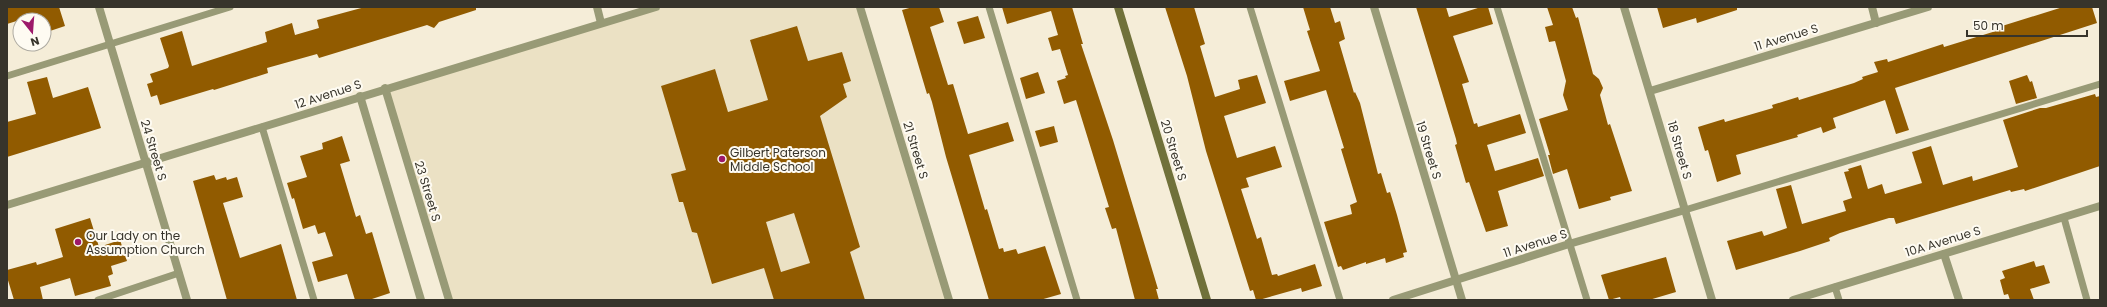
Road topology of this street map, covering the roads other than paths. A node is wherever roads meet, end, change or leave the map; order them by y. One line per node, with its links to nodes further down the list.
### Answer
1 (99, 7): 16 (street, 24 Street S)
2 (230, 7): 16 (lane)
3 (597, 7): 14 (street)
4 (656, 7): 14 (street, 12 Avenue S)
5 (860, 7): 38 (street, 21 Street S)
6 (989, 7): 39 (lane)
7 (1118, 7): 40 (street, 20 Street S)
8 (1250, 7): 41 (lane)
9 (1374, 7): 31 (street, 19 Street S)
10 (1497, 7): 28 (lane)
11 (1624, 7): 20 (street, 18 Street S)
12 (1872, 7): 15 (street)
13 (1928, 7): 15 (street, 11 Avenue S)
14 (601, 23): 19 (street, 12 Avenue S)
15 (1876, 23): 20 (street, 11 Avenue S)
16 (110, 45): 17 (lane); 23 (street, 24 Street S)
17 (7, 76)
18 (2100, 84): 26 (lane)
19 (385, 88): 21 (street, 12 Avenue S); 37 (street, 23 Street S)
20 (1650, 91): 26 (street, 18 Street S)
21 (360, 96): 22 (street, 12 Avenue S); 36 (street)
22 (262, 128): 23 (street, 12 Avenue S); 35 (lane)
23 (145, 163): 24 (street, 12 Avenue S); 30 (street, 24 Street S)
24 (7, 205)
25 (2100, 206): 27 (street, 10A Avenue S)
26 (1685, 210): 28 (street, 11 Avenue S); 45 (street, 18 Street S)
27 (2064, 218): 29 (street, 10A Avenue S); 49 (lane)
28 (1569, 244): 31 (street, 11 Avenue S); 44 (lane)
29 (1944, 254): 32 (street, 10A Avenue S); 48 (street)
30 (179, 273): 33 (lane); 34 (street, 24 Street S)
31 (1456, 281): 42 (street, 11 Avenue S); 43 (street, 19 Street S)
32 (1835, 286): 46 (street, 10A Avenue S); 47 (lane)
33 (98, 300)
34 (187, 300)
35 (314, 300)
36 (421, 300)
37 (449, 300)
38 (949, 300)
39 (1077, 300)
40 (1207, 300)
41 (1340, 300)
42 (1393, 300)
43 (1462, 300)
44 (1587, 300)
45 (1712, 300)
46 (1793, 300)
47 (1839, 300)
48 (1959, 300)
49 (2087, 300)

